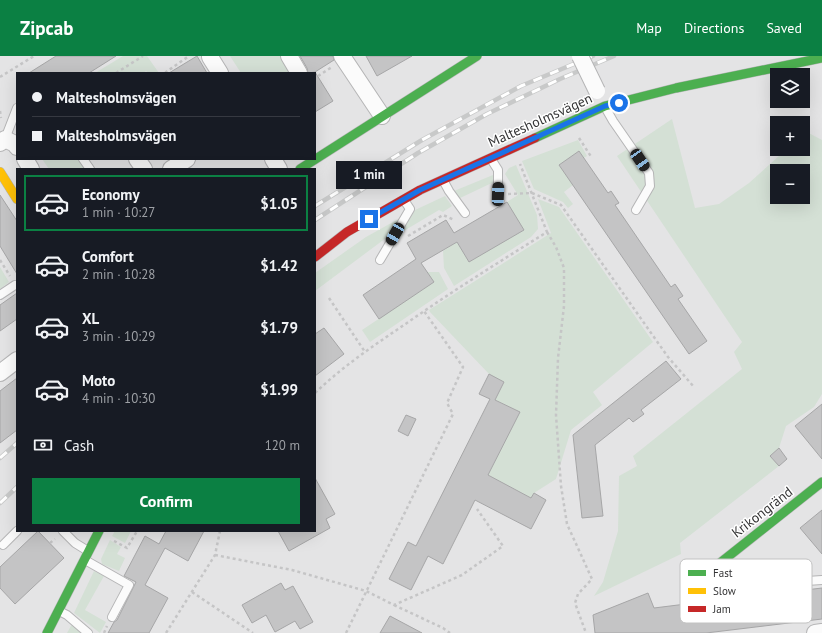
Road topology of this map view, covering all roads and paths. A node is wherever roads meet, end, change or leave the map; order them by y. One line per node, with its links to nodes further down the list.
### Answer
1 (34, 56): 14 (path)
2 (144, 56): 10 (path)
3 (189, 56): 11 (path)
4 (289, 56): 13 (street)
5 (477, 56): 17 (street)
6 (580, 56): 15 (street, bridge)
7 (210, 57): 12 (street)
8 (345, 57): 17 (street)
9 (822, 58): 15 (street, Maltesholmsvägen)
10 (118, 72)
11 (166, 72)
12 (219, 72)
13 (298, 72)
14 (0, 77)
15 (605, 106): 20 (street, Maltesholmsvägen); 34 (lane)
16 (16, 112): 19 (lane)
17 (382, 116): 22 (street)
18 (578, 136): 21 (path)
19 (7, 143)
20 (490, 158): 27 (lane); 29 (street, Maltesholmsvägen)
21 (592, 158)
22 (316, 159)
23 (186, 160): 25 (street)
24 (314, 160): 26 (street)
25 (174, 168)
26 (302, 168)
27 (498, 170): 30 (path); 31 (lane)
28 (0, 172): 32 (street)
29 (443, 180): 33 (street, Maltesholmsvägen); 35 (lane)
30 (532, 193): 31 (path); 37 (path); 49 (path)
31 (498, 194)
32 (16, 197)
33 (404, 199): 39 (street, Maltesholmsvägen); 41 (lane)
34 (636, 210)
35 (465, 213)
36 (454, 220): 38 (path)
37 (547, 232): 45 (path); 78 (path)
38 (404, 238)
39 (316, 256)
40 (0, 260): 42 (path)
41 (380, 260)
42 (15, 285): 43 (lane)
43 (0, 295)
44 (329, 298): 46 (path)
45 (424, 311): 46 (path); 66 (path)
46 (365, 352): 50 (path)
47 (16, 361): 48 (street)
48 (0, 372)
49 (694, 387)
50 (316, 392)
51 (822, 482): 62 (street, Krikongränd)
52 (477, 510): 68 (path)
53 (16, 532): 59 (lane)
54 (64, 532): 60 (lane)
55 (98, 532): 60 (street)
56 (136, 532): 58 (path)
57 (220, 532): 61 (path)
58 (108, 537)
59 (3, 544)
60 (89, 551): 63 (street)
61 (215, 555): 66 (path); 67 (path)
62 (725, 559)
63 (84, 560): 69 (street); 70 (lane)
64 (822, 580): 65 (lane)
65 (812, 581)
66 (366, 591): 68 (path); 76 (path)
67 (192, 592): 74 (path); 75 (path)
68 (394, 605): 77 (path)
69 (58, 611): 72 (street); 73 (lane)
70 (112, 617)
71 (822, 632): 79 (street)
72 (47, 633)
73 (88, 633)
74 (166, 633)
75 (253, 633)
76 (346, 633)
77 (450, 633)
78 (586, 633)
79 (815, 633)

